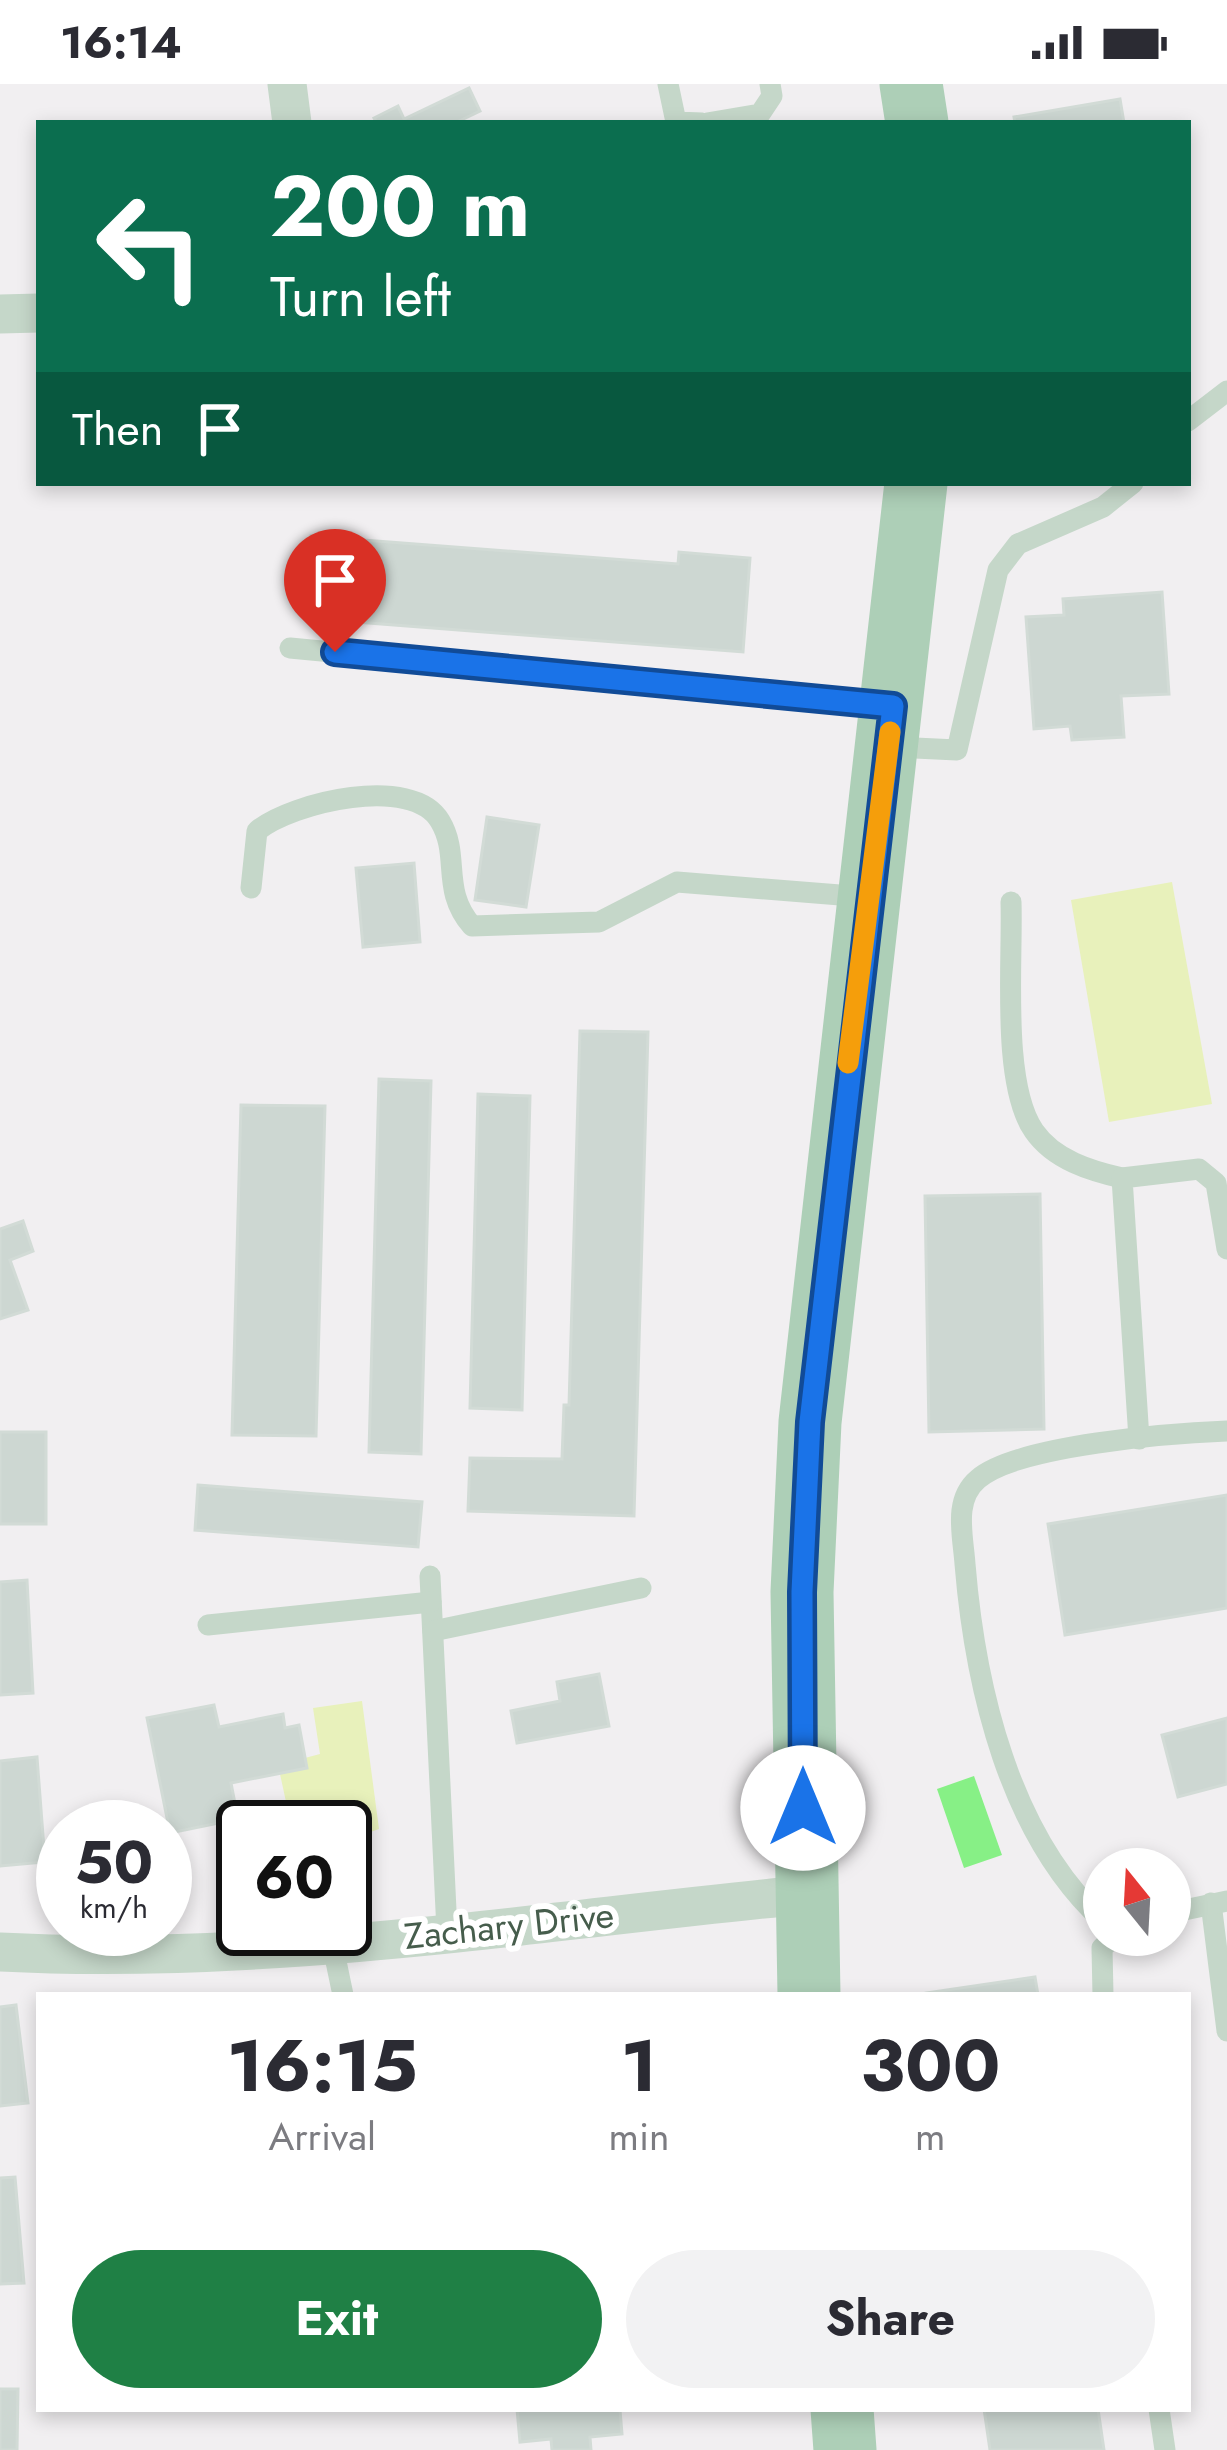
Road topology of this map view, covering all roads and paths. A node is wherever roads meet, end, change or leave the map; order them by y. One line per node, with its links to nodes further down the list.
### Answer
1 (287, 84): 5 (street)
2 (668, 84): 6 (lane)
3 (770, 84): 7 (lane)
4 (911, 84): 8 (main road)
5 (292, 120)
6 (676, 120)
7 (723, 120)
8 (917, 120)
9 (36, 313): 10 (street)
10 (0, 314)
11 (1227, 391): 12 (lane)
12 (1191, 419)
13 (916, 486): 16 (main road)
14 (1129, 486): 16 (lane)
15 (290, 648): 16 (lane)
16 (891, 726): 18 (main road)
17 (250, 888): 18 (lane)
18 (869, 897): 29 (main road)
19 (1011, 902): 20 (lane)
20 (1122, 1178): 21 (lane); 23 (lane)
21 (1227, 1249)
22 (1227, 1430): 23 (lane)
23 (1139, 1438): 30 (lane)
24 (430, 1576): 26 (lane)
25 (641, 1588): 28 (lane)
26 (431, 1602): 27 (lane); 28 (lane)
27 (208, 1625)
28 (433, 1630): 32 (lane)
29 (803, 1894): 32 (street, Zachary Drive); 39 (main road)
30 (1083, 1899)
31 (1219, 1902): 41 (lane)
32 (447, 1931): 33 (street, Zachary Drive)
33 (372, 1942)
34 (0, 1952): 35 (street, Zachary Drive)
35 (216, 1954)
36 (336, 1956): 38 (lane)
37 (1102, 1956): 40 (lane)
38 (343, 1992)
39 (808, 1992)
40 (1103, 1992)
41 (1227, 2031)
42 (842, 2412): 44 (main road)
43 (1159, 2412): 45 (lane)
44 (845, 2450)
45 (1165, 2450)

